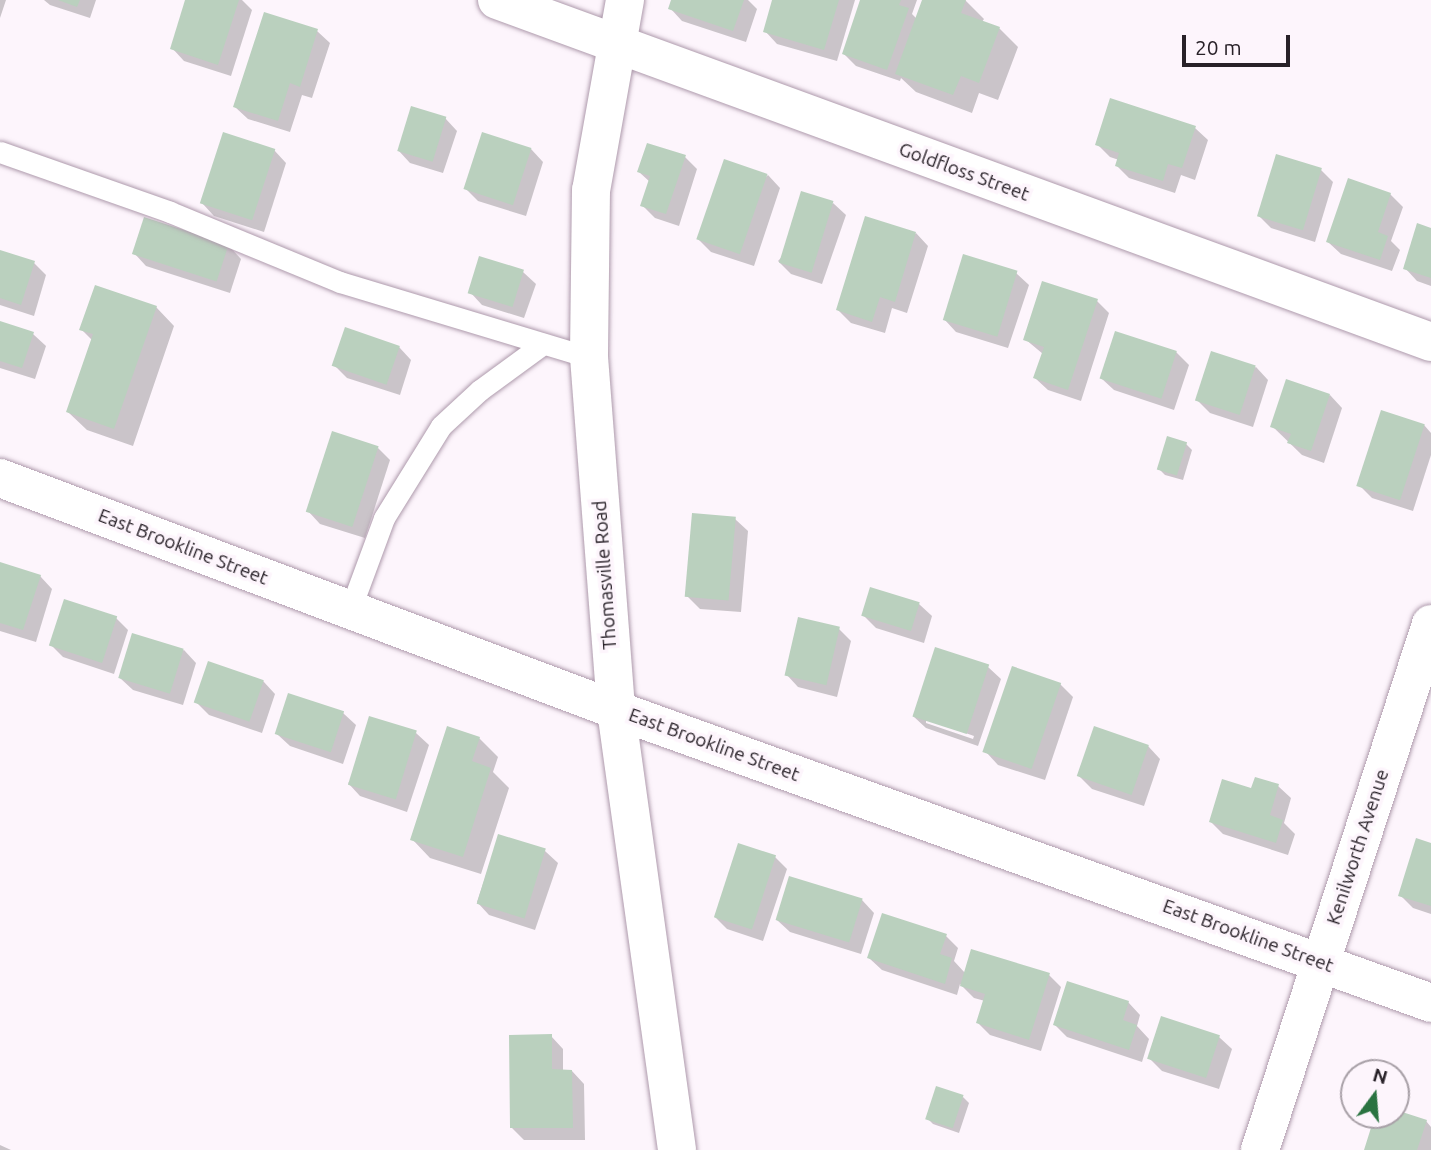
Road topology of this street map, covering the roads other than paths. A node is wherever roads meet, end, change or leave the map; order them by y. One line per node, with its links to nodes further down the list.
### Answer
1 (497, 0): 3 (street, Goldfloss Street)
2 (625, 0): 3 (street, Thomasville Road)
3 (617, 45): 5 (street, Goldfloss Street); 7 (street, Thomasville Road)
4 (0, 152): 6 (lane)
5 (1431, 342)
6 (543, 344): 7 (lane); 9 (lane)
7 (589, 358): 11 (street, Thomasville Road)
8 (0, 478): 9 (street, East Brookline Street)
9 (350, 610): 11 (street, East Brookline Street)
10 (1431, 624): 12 (street, Kenilworth Avenue)
11 (616, 710): 12 (street, East Brookline Street); 14 (street, Thomasville Road)
12 (1321, 962): 13 (street, East Brookline Street); 15 (street, Kenilworth Avenue)
13 (1431, 1003)
14 (677, 1150)
15 (1260, 1150)

